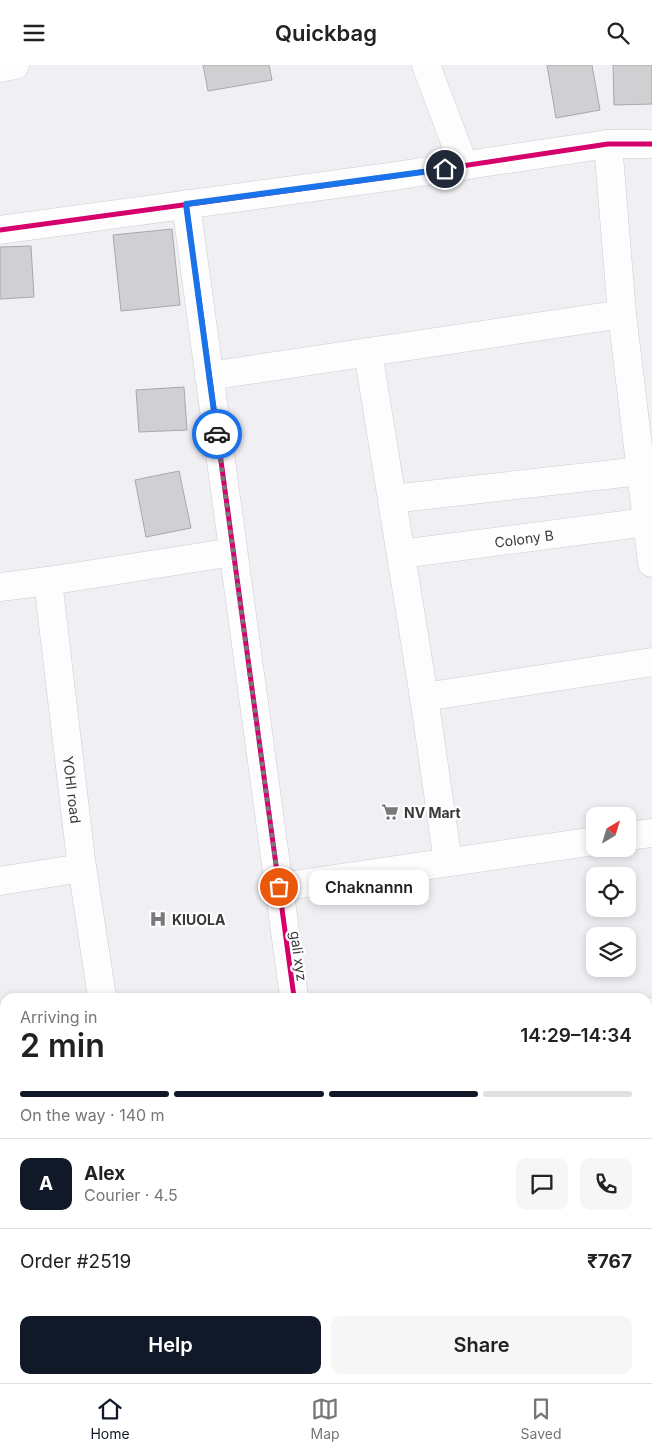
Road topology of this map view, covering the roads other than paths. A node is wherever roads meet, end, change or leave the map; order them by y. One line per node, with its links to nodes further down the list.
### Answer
1 (15, 65): 3 (street)
2 (426, 65): 6 (street)
3 (0, 68)
4 (608, 144): 5 (street); 6 (street); 9 (street)
5 (652, 144)
6 (464, 166): 7 (street)
7 (186, 204): 8 (street); 11 (street, gali xyz)
8 (0, 230)
9 (622, 314): 10 (street); 12 (street)
10 (368, 352): 11 (street); 13 (street)
11 (209, 376): 15 (street, gali xyz)
12 (641, 471): 13 (street); 14 (street)
13 (392, 499): 16 (street)
14 (647, 522): 16 (street, Colony B); 17 (street)
15 (233, 552): 18 (street); 28 (street, gali xyz)
16 (401, 554): 21 (street)
17 (652, 563)
18 (48, 581): 19 (street); 26 (street, YOHI road)
19 (0, 587)
20 (652, 661): 21 (street)
21 (424, 697): 25 (street)
22 (652, 833): 23 (street)
23 (636, 835)
24 (586, 842): 25 (street)
25 (448, 862): 28 (street)
26 (82, 868): 27 (street); 29 (street, YOHI road)
27 (0, 881)
28 (279, 887): 30 (street, gali xyz)
29 (101, 993)
30 (293, 993)

